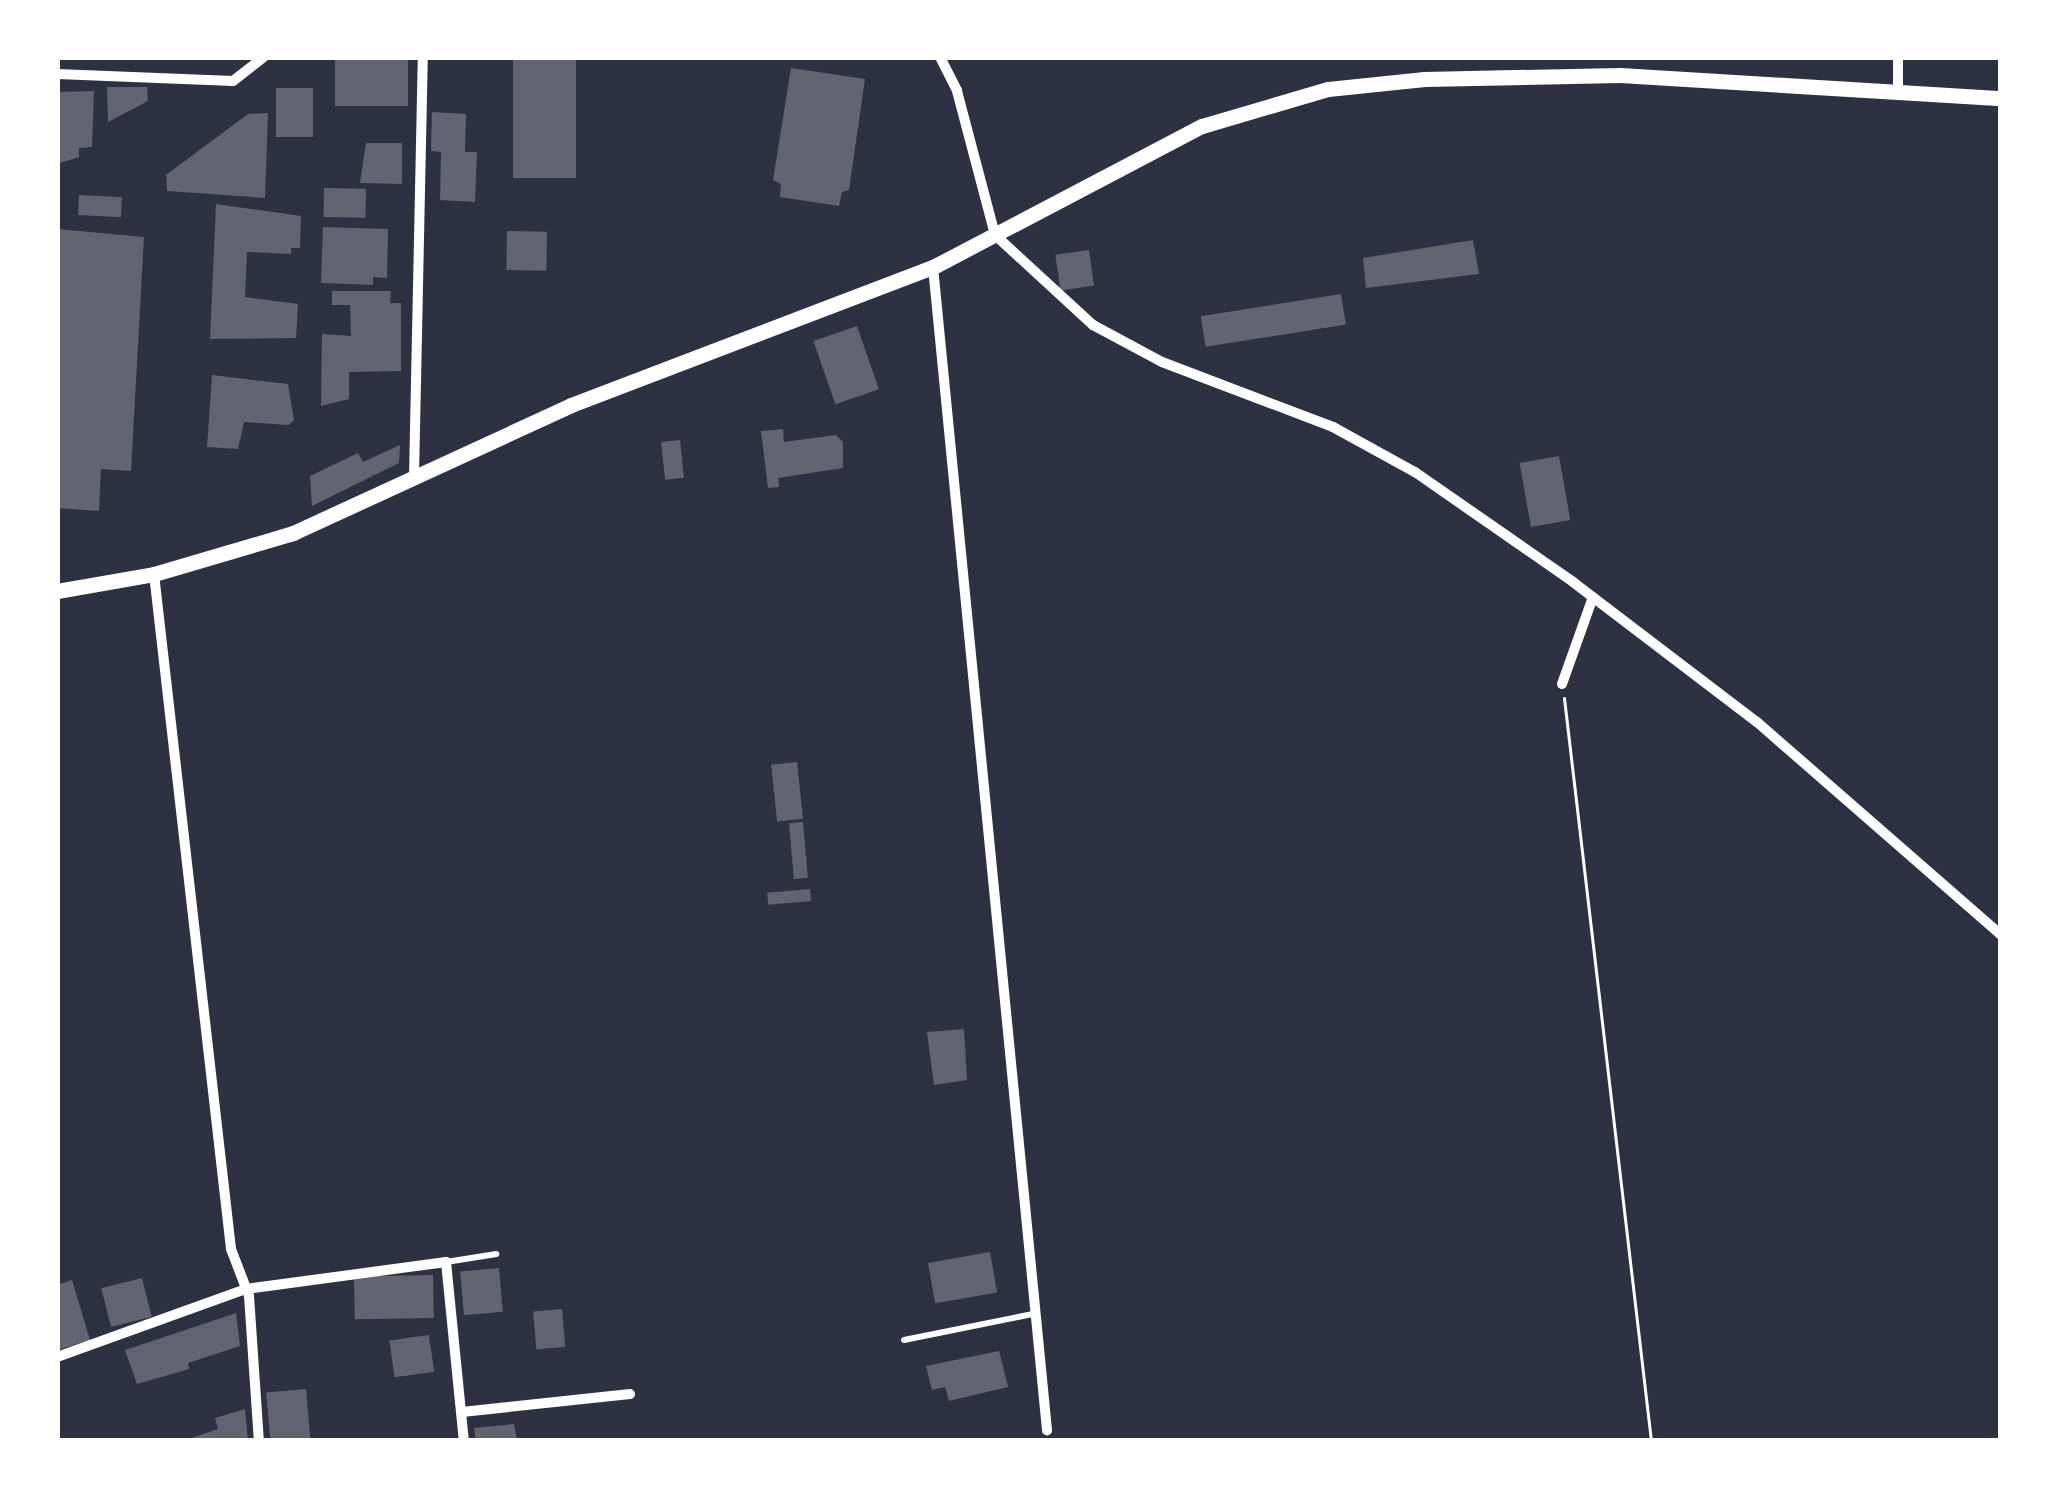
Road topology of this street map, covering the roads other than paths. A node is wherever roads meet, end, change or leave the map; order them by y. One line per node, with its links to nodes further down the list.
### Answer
1 (264, 57): 6 (street)
2 (423, 57): 11 (street)
3 (940, 57): 9 (street)
4 (1898, 57): 7 (street)
5 (1602, 66): 7 (main road); 9 (main road)
6 (57, 74)
7 (1898, 92): 8 (main road)
8 (2001, 98)
9 (995, 235): 10 (main road); 14 (street)
10 (933, 267): 11 (main road); 20 (street)
11 (414, 478): 12 (main road)
12 (154, 574): 13 (main road); 19 (street)
13 (57, 591)
14 (1593, 597): 15 (street); 16 (street)
15 (1562, 684)
16 (2001, 935)
17 (496, 1254): 18 (lane)
18 (446, 1262): 19 (street); 24 (street)
19 (246, 1289): 22 (street); 26 (street)
20 (1033, 1314): 21 (lane); 25 (street)
21 (904, 1340)
22 (57, 1358)
23 (630, 1394): 24 (street)
24 (462, 1412): 27 (street)
25 (1047, 1430)
26 (259, 1441)
27 (464, 1441)

